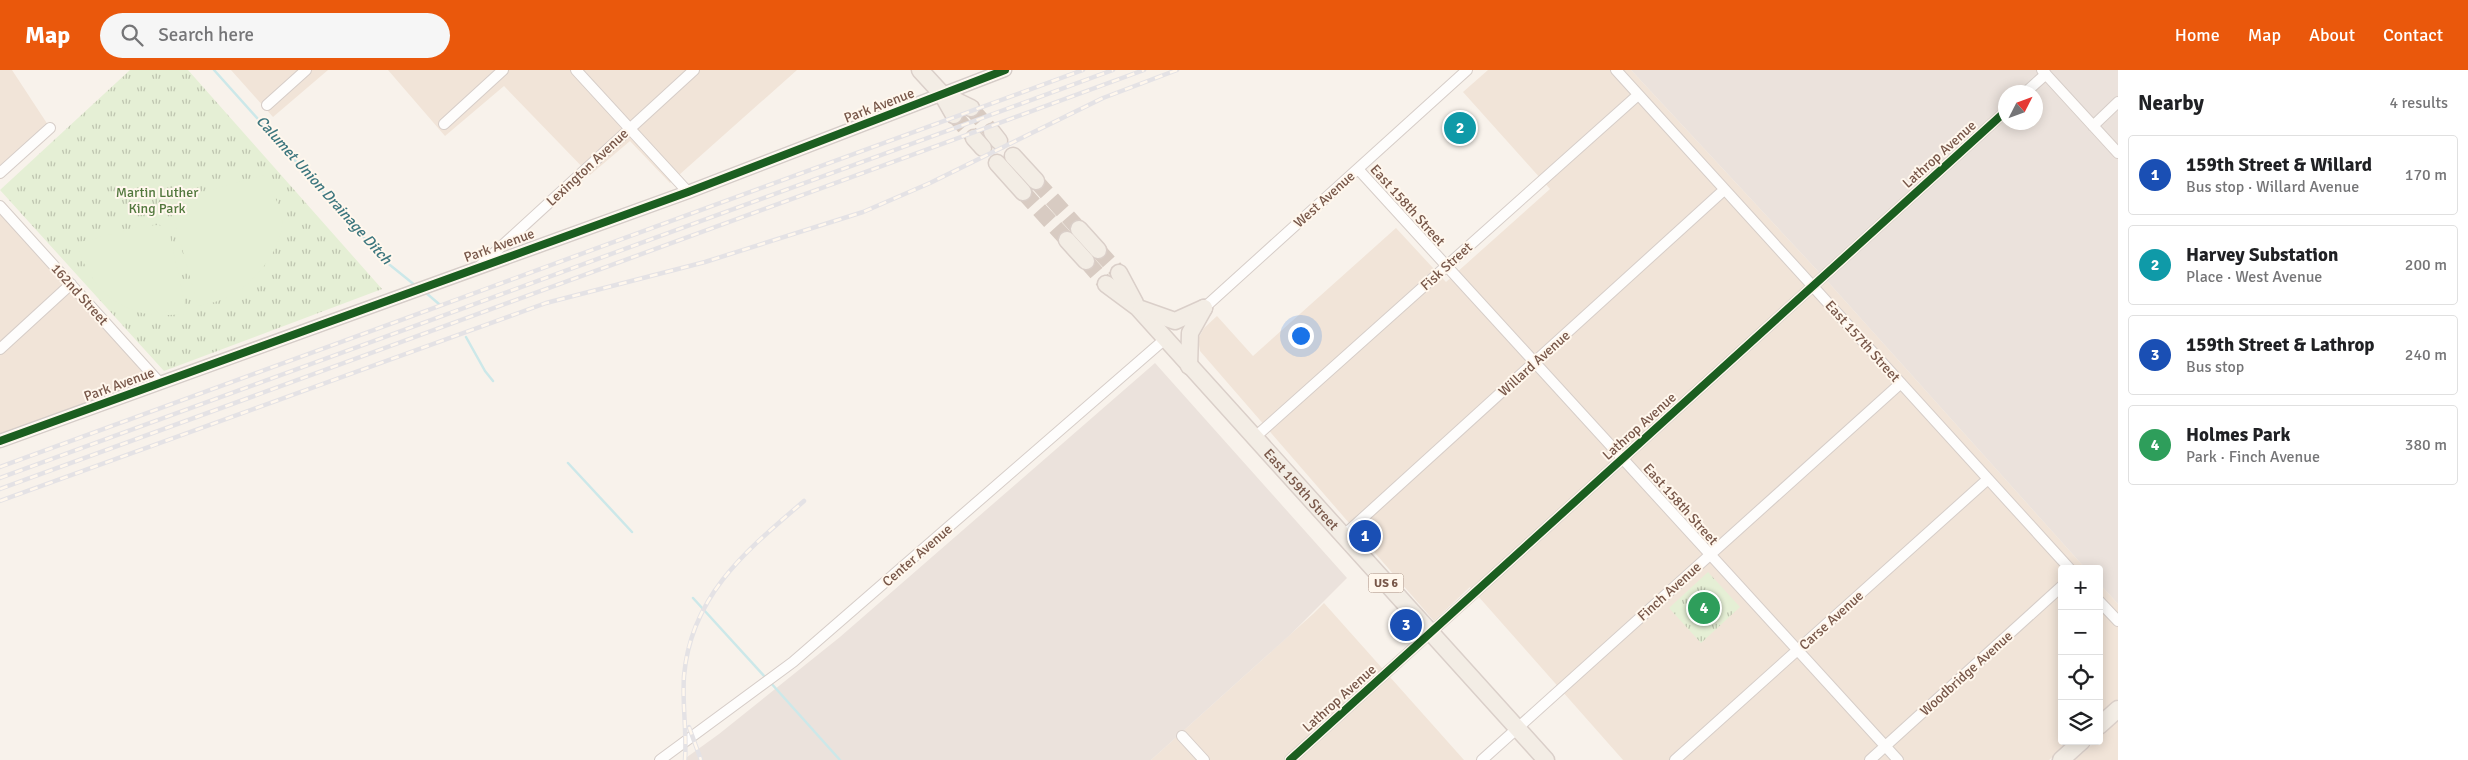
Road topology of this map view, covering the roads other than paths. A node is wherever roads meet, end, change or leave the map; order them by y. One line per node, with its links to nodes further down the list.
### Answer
1 (306, 70): 14 (street)
2 (503, 70): 18 (street)
3 (576, 70): 21 (street)
4 (694, 70): 21 (street, Lexington Avenue)
5 (920, 70): 11 (main road)
6 (1005, 70): 11 (street, Park Avenue)
7 (1467, 70): 25 (street, West Avenue)
8 (1616, 70): 12 (street, East 157th Street)
9 (2044, 72): 10 (street); 19 (street)
10 (2032, 85)
11 (942, 94): 15 (main road); 16 (main road); 29 (street, Park Avenue)
12 (1638, 95): 28 (street, East 157th Street); 37 (street, Fisk Street)
13 (2118, 102): 19 (street)
14 (267, 105)
15 (971, 108)
16 (954, 115)
17 (1998, 118): 41 (street, Lathrop Avenue)
18 (444, 124)
19 (2093, 126): 22 (street)
20 (50, 128): 26 (street)
21 (629, 128): 29 (street); 36 (street, Lexington Avenue)
22 (2118, 153)
23 (1013, 156): 27 (main road)
24 (997, 163): 30 (main road)
25 (1358, 169): 37 (street, East 158th Street); 43 (street, West Avenue)
26 (0, 173)
27 (1036, 181)
28 (1724, 190): 41 (street, East 157th Street); 46 (street, Willard Avenue)
29 (688, 192): 36 (street, Park Avenue)
30 (1023, 192)
31 (0, 206): 39 (street, 162nd Street)
32 (1079, 229): 34 (main road)
33 (1067, 240): 35 (main road)
34 (1098, 250)
35 (1086, 261)
36 (481, 265): 48 (street, Park Avenue)
37 (1447, 266): 46 (street, East 158th Street); 50 (street, Fisk Street)
38 (1119, 273): 42 (main road, East 159th Street / US 6)
39 (71, 284): 45 (street); 48 (street, 162nd Street)
40 (1106, 284): 42 (main road, East 159th Street / US 6)
41 (1812, 286): 49 (street, East 157th Street); 52 (street, Lathrop Avenue)
42 (1137, 307): 43 (main road); 44 (main road, East 159th Street / US 6)
43 (1204, 308): 47 (main road)
44 (1165, 339): 47 (main road, East 159th Street / US 6); 68 (street, Center Avenue)
45 (0, 349)
46 (1535, 362): 52 (street, East 158th Street); 54 (street, Willard Avenue)
47 (1189, 366): 50 (main road, East 159th Street / US 6)
48 (160, 383): 51 (street, Park Avenue)
49 (1901, 383): 53 (street, East 157th Street); 55 (street, Finch Avenue)
50 (1254, 438): 54 (main road, East 159th Street / US 6)
51 (0, 441)
52 (1622, 458): 55 (street, East 158th Street); 60 (street, Lathrop Avenue)
53 (1988, 479): 56 (street, East 157th Street); 61 (street, Carse Avenue)
54 (1344, 536): 60 (main road, East 159th Street / US 6)
55 (1710, 554): 61 (street, East 158th Street); 64 (street, Finch Avenue)
56 (2066, 565)
57 (2058, 590): 67 (street, Woodbridge Avenue)
58 (2103, 605): 59 (street)
59 (2118, 621)
60 (1430, 632): 64 (main road, East 159th Street / US 6); 70 (street, Lathrop Avenue)
61 (1798, 650): 67 (street, East 158th Street); 73 (street, Carse Avenue)
62 (2118, 708): 63 (main road)
63 (2103, 722)
64 (1517, 727): 71 (street, Finch Avenue); 72 (main road, East 159th Street / US 6)
65 (1182, 736): 69 (street)
66 (2078, 745): 76 (main road)
67 (1885, 746): 74 (street, Woodbridge Avenue); 75 (street, East 158th Street)
68 (660, 760)
69 (1204, 760)
70 (1290, 760)
71 (1482, 760)
72 (1546, 760)
73 (1675, 760)
74 (1870, 760)
75 (1898, 760)
76 (2061, 760)

